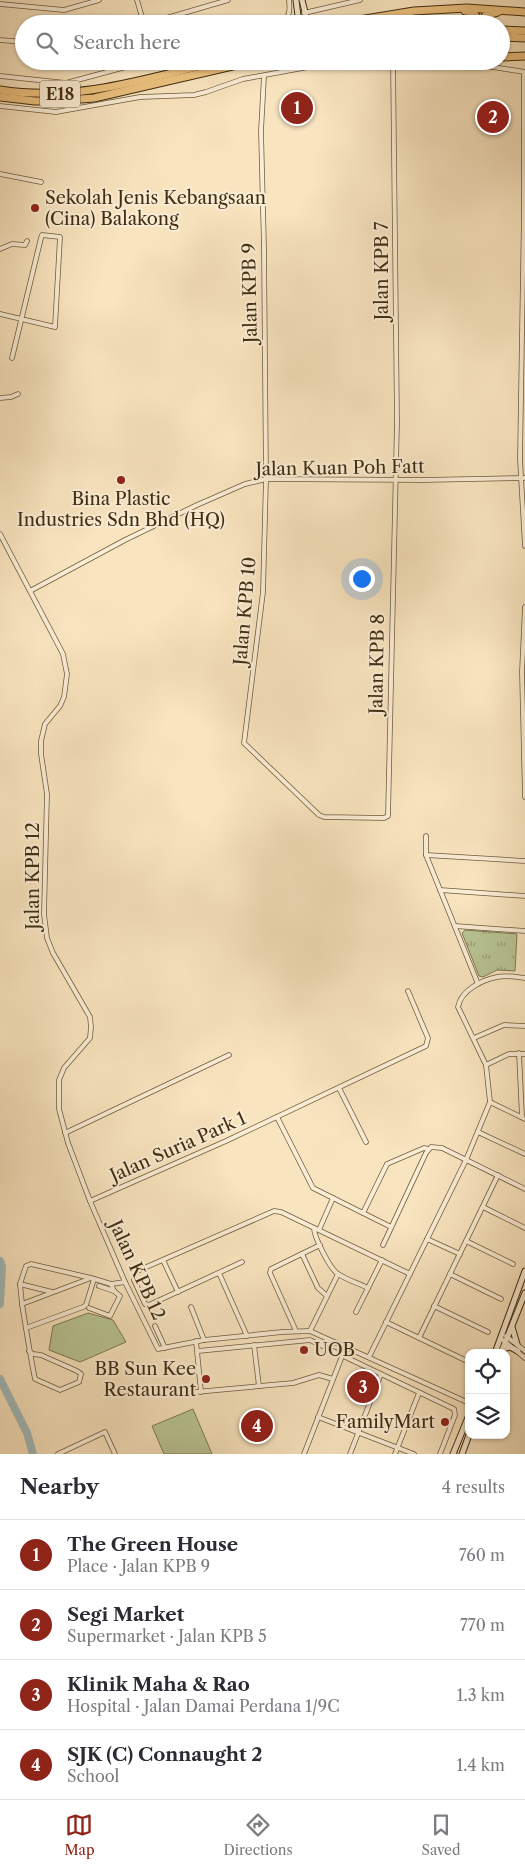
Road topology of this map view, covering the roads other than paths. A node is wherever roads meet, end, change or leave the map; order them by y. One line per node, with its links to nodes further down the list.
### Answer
1 (99, 0): 8 (street)
2 (136, 0): 13 (street)
3 (228, 0): 14 (street)
4 (289, 0): 15 (street)
5 (296, 0): 16 (main road)
6 (302, 0): 12 (main road)
7 (360, 0): 12 (street)
8 (0, 4)
9 (445, 9): 10 (highway); 17 (highway); 18 (highway)
10 (509, 10): 11 (highway); 19 (highway)
11 (525, 12)
12 (304, 13)
13 (142, 15)
14 (176, 15)
15 (289, 15)
16 (298, 15)
17 (384, 15)
18 (475, 15)
19 (487, 15)
20 (525, 30): 21 (highway)
21 (510, 34)
22 (510, 36): 23 (highway)
23 (525, 38)
24 (0, 40): 25 (street)
25 (15, 41)
26 (525, 56): 27 (highway)
27 (510, 57)
28 (116, 70): 35 (street)
29 (182, 70): 37 (highway, E18)
30 (215, 70): 38 (highway, E18)
31 (292, 70): 36 (street)
32 (393, 70): 51 (street, Jalan KPB 7)
33 (510, 70): 34 (street)
34 (525, 72): 49 (street)
35 (0, 76)
36 (264, 76): 39 (street); 50 (street, Jalan KPB 9)
37 (0, 90)
38 (0, 97)
39 (0, 106)
40 (0, 174): 41 (street)
41 (41, 182)
42 (27, 241): 43 (street)
43 (0, 249)
44 (0, 314): 45 (street)
45 (22, 319): 45 (street); 46 (street)
46 (12, 358)
47 (18, 394): 48 (street)
48 (0, 398)
49 (523, 478): 51 (street, Jalan Kuan Poh Fatt); 53 (street)
50 (266, 479): 51 (street, Jalan Kuan Poh Fatt); 54 (street, Jalan Kuan Poh Fatt); 57 (street, Jalan KPB 10)
51 (396, 480): 57 (street, Jalan KPB 8)
52 (0, 534): 54 (street, Jalan KPB 12)
53 (525, 546)
54 (30, 591): 80 (street, Jalan KPB 12)
55 (525, 608): 56 (street)
56 (525, 797)
57 (386, 818)
58 (426, 836): 59 (street)
59 (426, 855): 60 (street); 61 (street)
60 (525, 862)
61 (440, 890): 62 (street); 63 (street)
62 (525, 896)
63 (455, 926): 64 (street); 66 (street)
64 (525, 931)
65 (525, 978): 66 (street)
66 (478, 984): 69 (street)
67 (408, 992): 74 (street, Jalan Suria Park 1)
68 (525, 1026): 69 (street)
69 (474, 1038): 73 (street)
70 (519, 1053): 71 (street); 73 (street); 75 (street)
71 (525, 1054)
72 (229, 1055): 80 (street)
73 (486, 1065): 76 (street)
74 (339, 1088): 77 (street, Jalan Suria Park 1); 81 (street)
75 (523, 1092): 78 (street)
76 (490, 1102): 78 (street); 79 (street)
77 (277, 1117): 87 (street); 88 (street, Jalan Suria Park 1)
78 (523, 1118)
79 (478, 1132): 83 (street); 84 (street)
80 (65, 1134): 88 (street, Jalan KPB 12)
81 (366, 1142)
82 (430, 1148): 84 (street); 90 (street); 91 (street)
83 (525, 1154)
84 (466, 1160): 85 (street); 94 (street)
85 (498, 1176): 86 (street); 89 (street)
86 (525, 1189)
87 (333, 1198): 90 (street); 93 (street)
88 (90, 1201): 112 (street, Jalan KPB 12)
89 (483, 1207): 92 (street); 95 (street)
90 (363, 1213): 91 (street)
91 (391, 1227): 97 (street)
92 (525, 1228)
93 (316, 1229): 96 (street); 100 (street); 101 (street)
94 (427, 1239): 99 (street); 108 (street)
95 (466, 1242): 99 (street); 103 (street)
96 (320, 1245): 98 (street); 107 (street)
97 (383, 1246)
98 (302, 1254): 121 (street); 133 (street)
99 (460, 1254): 109 (street)
100 (163, 1260): 105 (street); 118 (street)
101 (382, 1260): 108 (street); 116 (street)
102 (242, 1262): 106 (street)
103 (513, 1264)
104 (525, 1271): 132 (main road)
105 (134, 1272)
106 (220, 1273): 118 (street); 137 (street)
107 (338, 1274): 116 (street); 121 (street)
108 (410, 1274): 128 (street)
109 (450, 1274): 122 (street); 124 (street)
110 (92, 1278): 113 (street); 114 (street); 119 (street); 131 (street)
111 (134, 1280): 118 (street)
112 (125, 1282): 114 (street); 147 (street, Jalan KPB 12)
113 (20, 1284): 119 (street); 123 (street)
114 (110, 1284): 117 (street)
115 (99, 1286): 117 (street)
116 (368, 1288): 127 (street)
117 (114, 1291): 126 (street)
118 (178, 1292)
119 (52, 1293): 123 (street)
120 (525, 1293): 130 (main road)
121 (327, 1296): 134 (street)
122 (501, 1299)
123 (22, 1304): 131 (street)
124 (434, 1306): 136 (street); 139 (street)
125 (191, 1307): 141 (street)
126 (89, 1308)
127 (356, 1312)
128 (386, 1322): 139 (street); 157 (street)
129 (155, 1326): 147 (street)
130 (512, 1327): 140 (main road); 144 (main road)
131 (26, 1328): 152 (street)
132 (504, 1328): 138 (main road); 148 (main road)
133 (296, 1331): 134 (street); 135 (street)
134 (310, 1331): 146 (street)
135 (282, 1332): 137 (street); 143 (street)
136 (488, 1332)
137 (247, 1336): 141 (street)
138 (501, 1337): 140 (street); 149 (main road)
139 (418, 1338): 159 (street)
140 (507, 1339): 144 (street); 150 (main road); 154 (street)
141 (204, 1340): 142 (street)
142 (196, 1341): 147 (street); 153 (street)
143 (283, 1342): 145 (street); 156 (street)
144 (517, 1344): 155 (street)
145 (254, 1345): 153 (street); 162 (street)
146 (346, 1346): 156 (street); 157 (street)
147 (164, 1348)
148 (494, 1349)
149 (495, 1349)
150 (503, 1349)
151 (506, 1349): 154 (main road)
152 (30, 1350): 152 (street)
153 (198, 1351): 163 (street)
154 (518, 1351): 158 (street)
155 (525, 1351)
156 (342, 1356): 160 (street); 161 (street)
157 (369, 1357): 166 (street)
158 (525, 1358)
159 (465, 1360)
160 (381, 1374): 165 (street); 169 (street)
161 (333, 1379): 162 (street); 167 (street)
162 (259, 1386): 163 (street)
163 (201, 1392): 164 (street)
164 (186, 1393)
165 (419, 1393): 171 (street); 178 (street)
166 (465, 1402)
167 (318, 1417): 169 (street); 174 (street)
168 (465, 1424): 179 (main road)
169 (358, 1433): 171 (street); 175 (street)
170 (468, 1439): 180 (main road)
171 (398, 1448): 176 (street); 177 (street)
172 (58, 1454): 173 (street)
173 (115, 1454)
174 (304, 1454)
175 (350, 1454)
176 (395, 1454)
177 (414, 1454)
178 (440, 1454)
179 (453, 1454)
180 (462, 1454)

